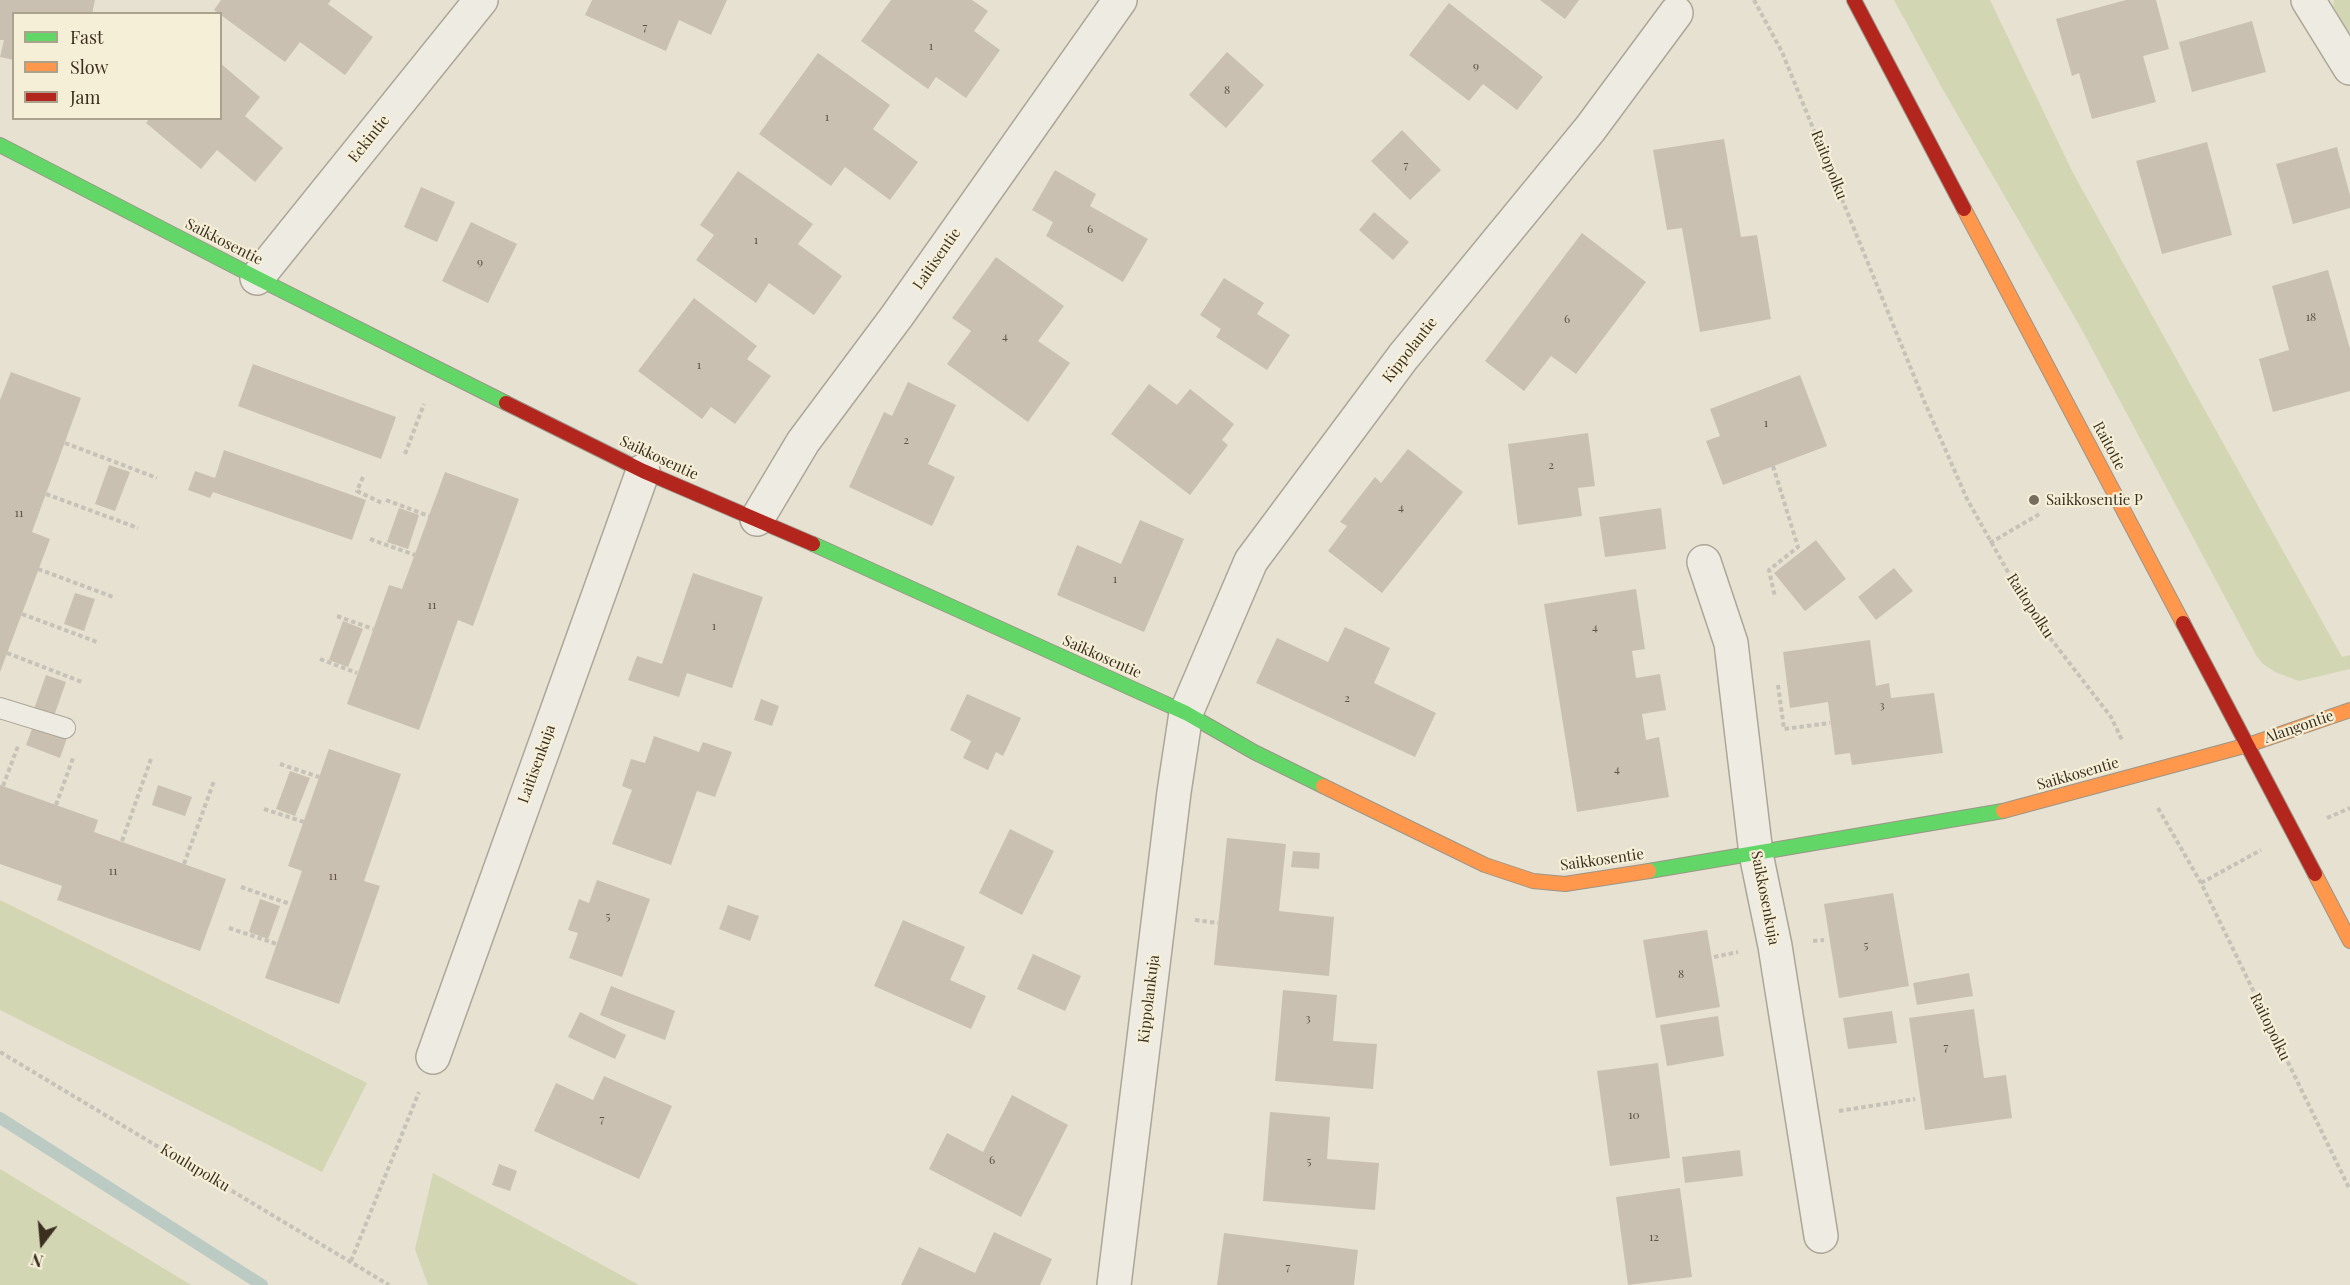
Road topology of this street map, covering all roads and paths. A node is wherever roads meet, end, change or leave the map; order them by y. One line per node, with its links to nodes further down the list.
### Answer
1 (481, 0): 9 (street, Eekintie)
2 (1120, 0): 20 (street, Laitisentie)
3 (1754, 0): 23 (path, Raitopolku)
4 (1854, 0): 44 (street, Raitotie)
5 (2308, 0): 7 (street)
6 (1676, 13): 40 (street, Kippolantie)
7 (2350, 68)
8 (0, 145): 9 (street, Saikkosentie)
9 (257, 278): 10 (street, Saikkosentie)
10 (438, 368): 12 (path); 14 (street, Saikkosentie)
11 (64, 443): 16 (path)
12 (405, 454)
13 (1773, 466): 28 (path)
14 (643, 471): 20 (street, Saikkosentie); 64 (street, Laitisenkuja)
15 (363, 477): 19 (path)
16 (157, 478)
17 (46, 494): 21 (path)
18 (2041, 513): 23 (path)
19 (429, 516)
20 (757, 519): 40 (street, Saikkosentie)
21 (138, 528)
22 (370, 539): 24 (path)
23 (1990, 543): 48 (path, Raitopolku)
24 (415, 555)
25 (1704, 562): 56 (street, Saikkosenkuja)
26 (38, 569): 27 (path)
27 (113, 597)
28 (1775, 597)
29 (22, 614): 32 (path)
30 (338, 616): 31 (path)
31 (374, 629)
32 (97, 642)
33 (7, 654): 36 (path)
34 (320, 659): 35 (path)
35 (357, 673)
36 (82, 682)
37 (1778, 685): 42 (path)
38 (0, 708): 41 (lane)
39 (2350, 710): 44 (street, Alangontie)
40 (1186, 713): 56 (street, Saikkosentie); 71 (street, Kippolankuja)
41 (28, 717): 43 (lane); 51 (path)
42 (1830, 723)
43 (65, 728)
44 (2248, 745): 48 (street, Saikkosentie); 61 (street, Raitotie)
45 (74, 754): 52 (path)
46 (152, 759): 55 (path)
47 (280, 764): 49 (path)
48 (2138, 774): 56 (street, Saikkosentie); 67 (path, Raitopolku)
49 (319, 777)
50 (214, 781): 57 (path)
51 (3, 786)
52 (56, 805)
53 (264, 809): 54 (path)
54 (304, 822)
55 (122, 841)
56 (1756, 854): 66 (street, Saikkosenkuja)
57 (184, 864)
58 (240, 887): 59 (path)
59 (290, 904)
60 (229, 928): 62 (path)
61 (2350, 941)
62 (277, 944)
63 (0, 1052): 69 (path, Koulupolku)
64 (433, 1057): 69 (path)
65 (1915, 1099): 66 (path)
66 (1802, 1117): 68 (street, Saikkosenkuja)
67 (2350, 1190)
68 (1821, 1236)
69 (351, 1261): 70 (path, Koulupolku)
70 (389, 1285)
71 (1114, 1285)

